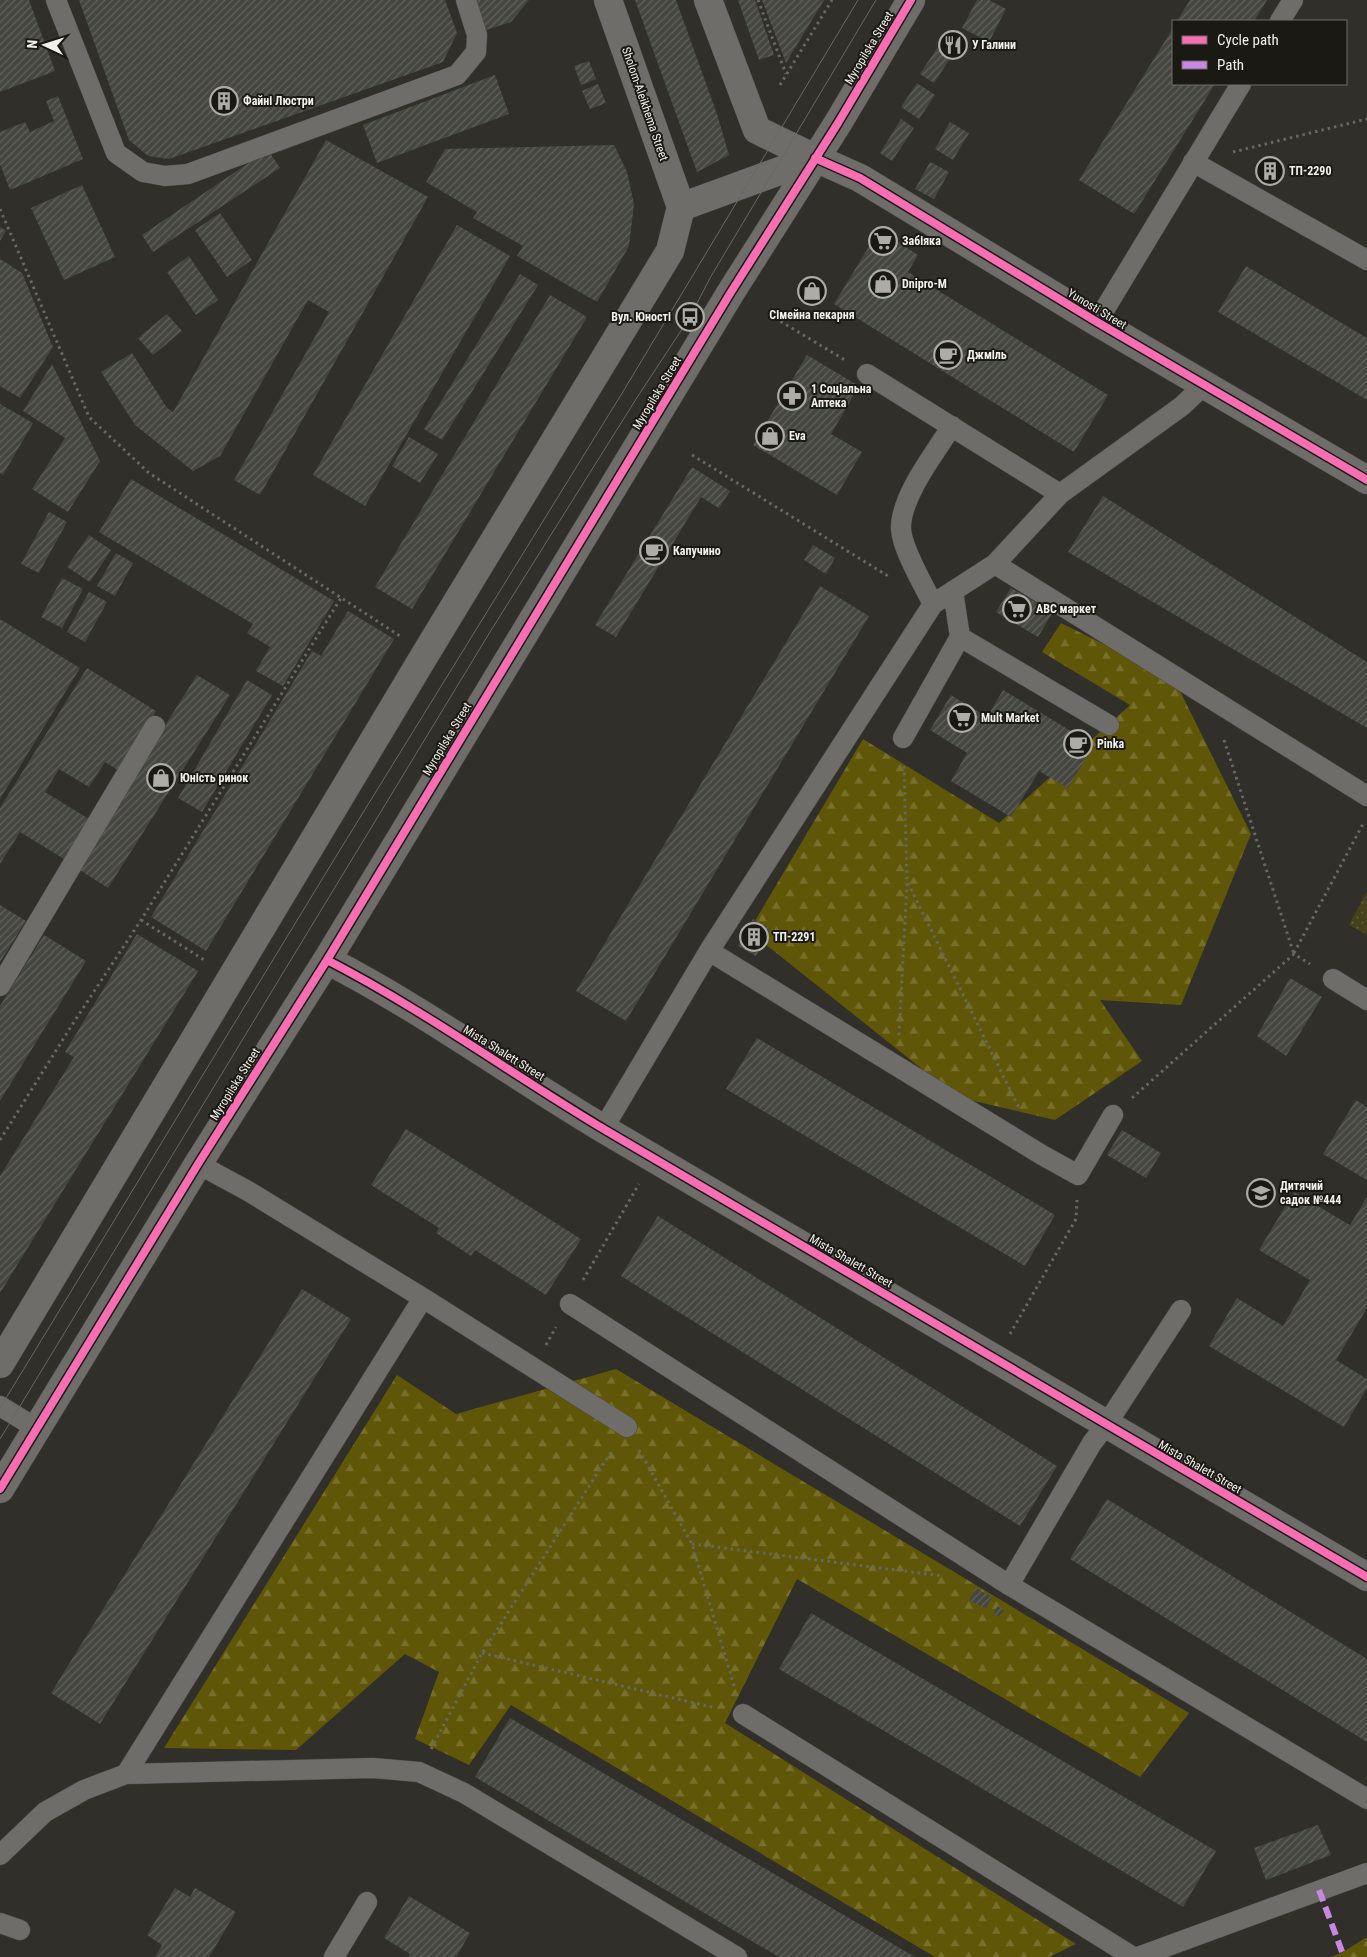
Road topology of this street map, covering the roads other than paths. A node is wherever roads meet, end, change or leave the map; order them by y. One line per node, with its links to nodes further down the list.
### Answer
1 (56, 0): 2 (lane)
2 (466, 0)
3 (608, 0): 11 (street, Sholom-Aleikhema Street)
4 (708, 0): 9 (street)
5 (912, 0): 9 (street, Myropilska Street)
6 (1293, 0): 7 (lane)
7 (1281, 20)
8 (1240, 85): 10 (lane)
9 (815, 158): 11 (street); 13 (street, Yunosti Street); 28 (street, Myropilska Street)
10 (1193, 162): 12 (lane); 13 (lane)
11 (681, 208): 38 (street)
12 (1367, 260)
13 (1097, 322): 15 (street, Yunosti Street)
14 (867, 374): 16 (lane)
15 (1204, 385): 17 (street, Yunosti Street); 18 (lane)
16 (952, 426): 18 (lane); 21 (lane)
17 (1367, 480)
18 (1060, 494): 19 (lane)
19 (995, 564): 20 (lane); 26 (lane)
20 (953, 591): 21 (lane); 22 (lane)
21 (933, 604): 27 (lane)
22 (960, 637): 23 (lane); 25 (lane)
23 (1108, 725)
24 (155, 726): 30 (lane)
25 (903, 738)
26 (1367, 796)
27 (709, 951): 32 (lane); 33 (lane)
28 (327, 960): 33 (street, Mista Shalett Street); 34 (street, Myropilska Street)
29 (1334, 979): 31 (lane)
30 (0, 986)
31 (1367, 1000)
32 (1113, 1115)
33 (603, 1128): 40 (street, Mista Shalett Street)
34 (198, 1164): 35 (lane); 42 (street, Myropilska Street)
35 (423, 1298): 41 (lane); 47 (lane)
36 (570, 1304): 45 (lane)
37 (1181, 1310): 40 (lane)
38 (0, 1364)
39 (0, 1406): 42 (lane)
40 (1106, 1425): 44 (street, Mista Shalett Street); 45 (lane)
41 (627, 1427)
42 (36, 1428): 43 (street, Myropilska Street)
43 (0, 1489)
44 (1367, 1577)
45 (1008, 1585): 48 (lane)
46 (743, 1714): 56 (lane)
47 (126, 1774): 49 (lane); 55 (lane)
48 (1367, 1799)
49 (0, 1855)
50 (1367, 1873): 57 (lane)
51 (367, 1902): 54 (lane)
52 (0, 1923): 53 (lane)
53 (20, 1930)
54 (334, 1957)
55 (737, 1957)
56 (1133, 1957)
57 (1138, 1957)

